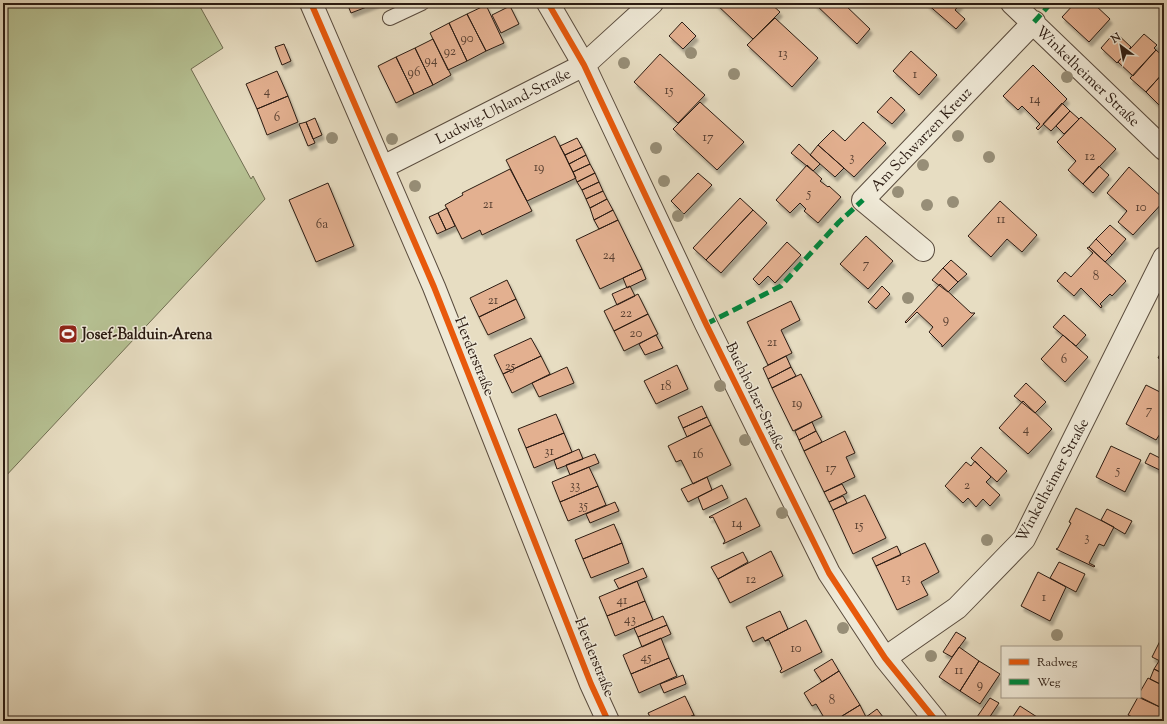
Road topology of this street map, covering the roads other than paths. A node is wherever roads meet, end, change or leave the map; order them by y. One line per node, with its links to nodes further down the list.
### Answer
1 (311, 3): 10 (street, Herderstraße)
2 (422, 3): 6 (lane)
3 (548, 3): 8 (street, Buchholzer Straße)
4 (652, 3): 8 (street, Ludwig-Uhland-Straße)
5 (1012, 3): 7 (street, Winkelheimer Straße)
6 (390, 18)
7 (1034, 22): 9 (street, Winkelheimer Straße); 11 (street, Am Schwarzen Kreuz)
8 (584, 66): 10 (street, Ludwig-Uhland-Straße); 13 (street, Buchholzer Straße)
9 (1164, 149)
10 (383, 167): 14 (street, Herderstraße)
11 (923, 250)
12 (1164, 258): 13 (street, Winkelheimer Straße)
13 (885, 658): 15 (street, Buchholzer Straße)
14 (608, 721)
15 (936, 721)

